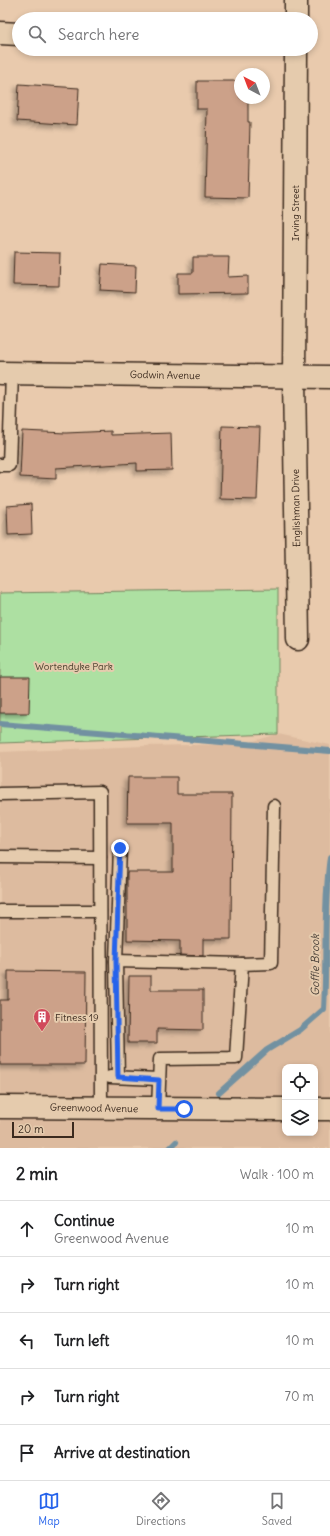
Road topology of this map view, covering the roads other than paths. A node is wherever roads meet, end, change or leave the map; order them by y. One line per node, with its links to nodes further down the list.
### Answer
1 (296, 0): 2 (street)
2 (296, 12)
3 (0, 34): 4 (street)
4 (12, 34)
5 (296, 56): 7 (street, Irving Street)
6 (6, 373): 7 (street, Godwin Avenue); 9 (lane)
7 (294, 377): 8 (street, Godwin Avenue); 10 (street, Englishman Drive)
8 (330, 377)
9 (0, 465)
10 (298, 639)
11 (0, 794): 15 (lane)
12 (274, 806): 19 (lane)
13 (120, 848): 18 (lane)
14 (0, 857): 15 (lane)
15 (100, 858): 17 (lane)
16 (0, 911): 17 (lane)
17 (100, 911): 20 (lane)
18 (116, 961): 19 (lane); 21 (lane)
19 (242, 964): 22 (lane)
20 (101, 1077): 21 (lane); 24 (lane)
21 (118, 1077): 22 (lane)
22 (159, 1080): 25 (lane)
23 (0, 1107): 24 (street, Greenwood Avenue)
24 (101, 1108): 25 (street, Greenwood Avenue)
25 (158, 1109): 26 (street, Greenwood Avenue)
26 (282, 1109)
27 (318, 1109): 28 (street)
28 (330, 1109)

